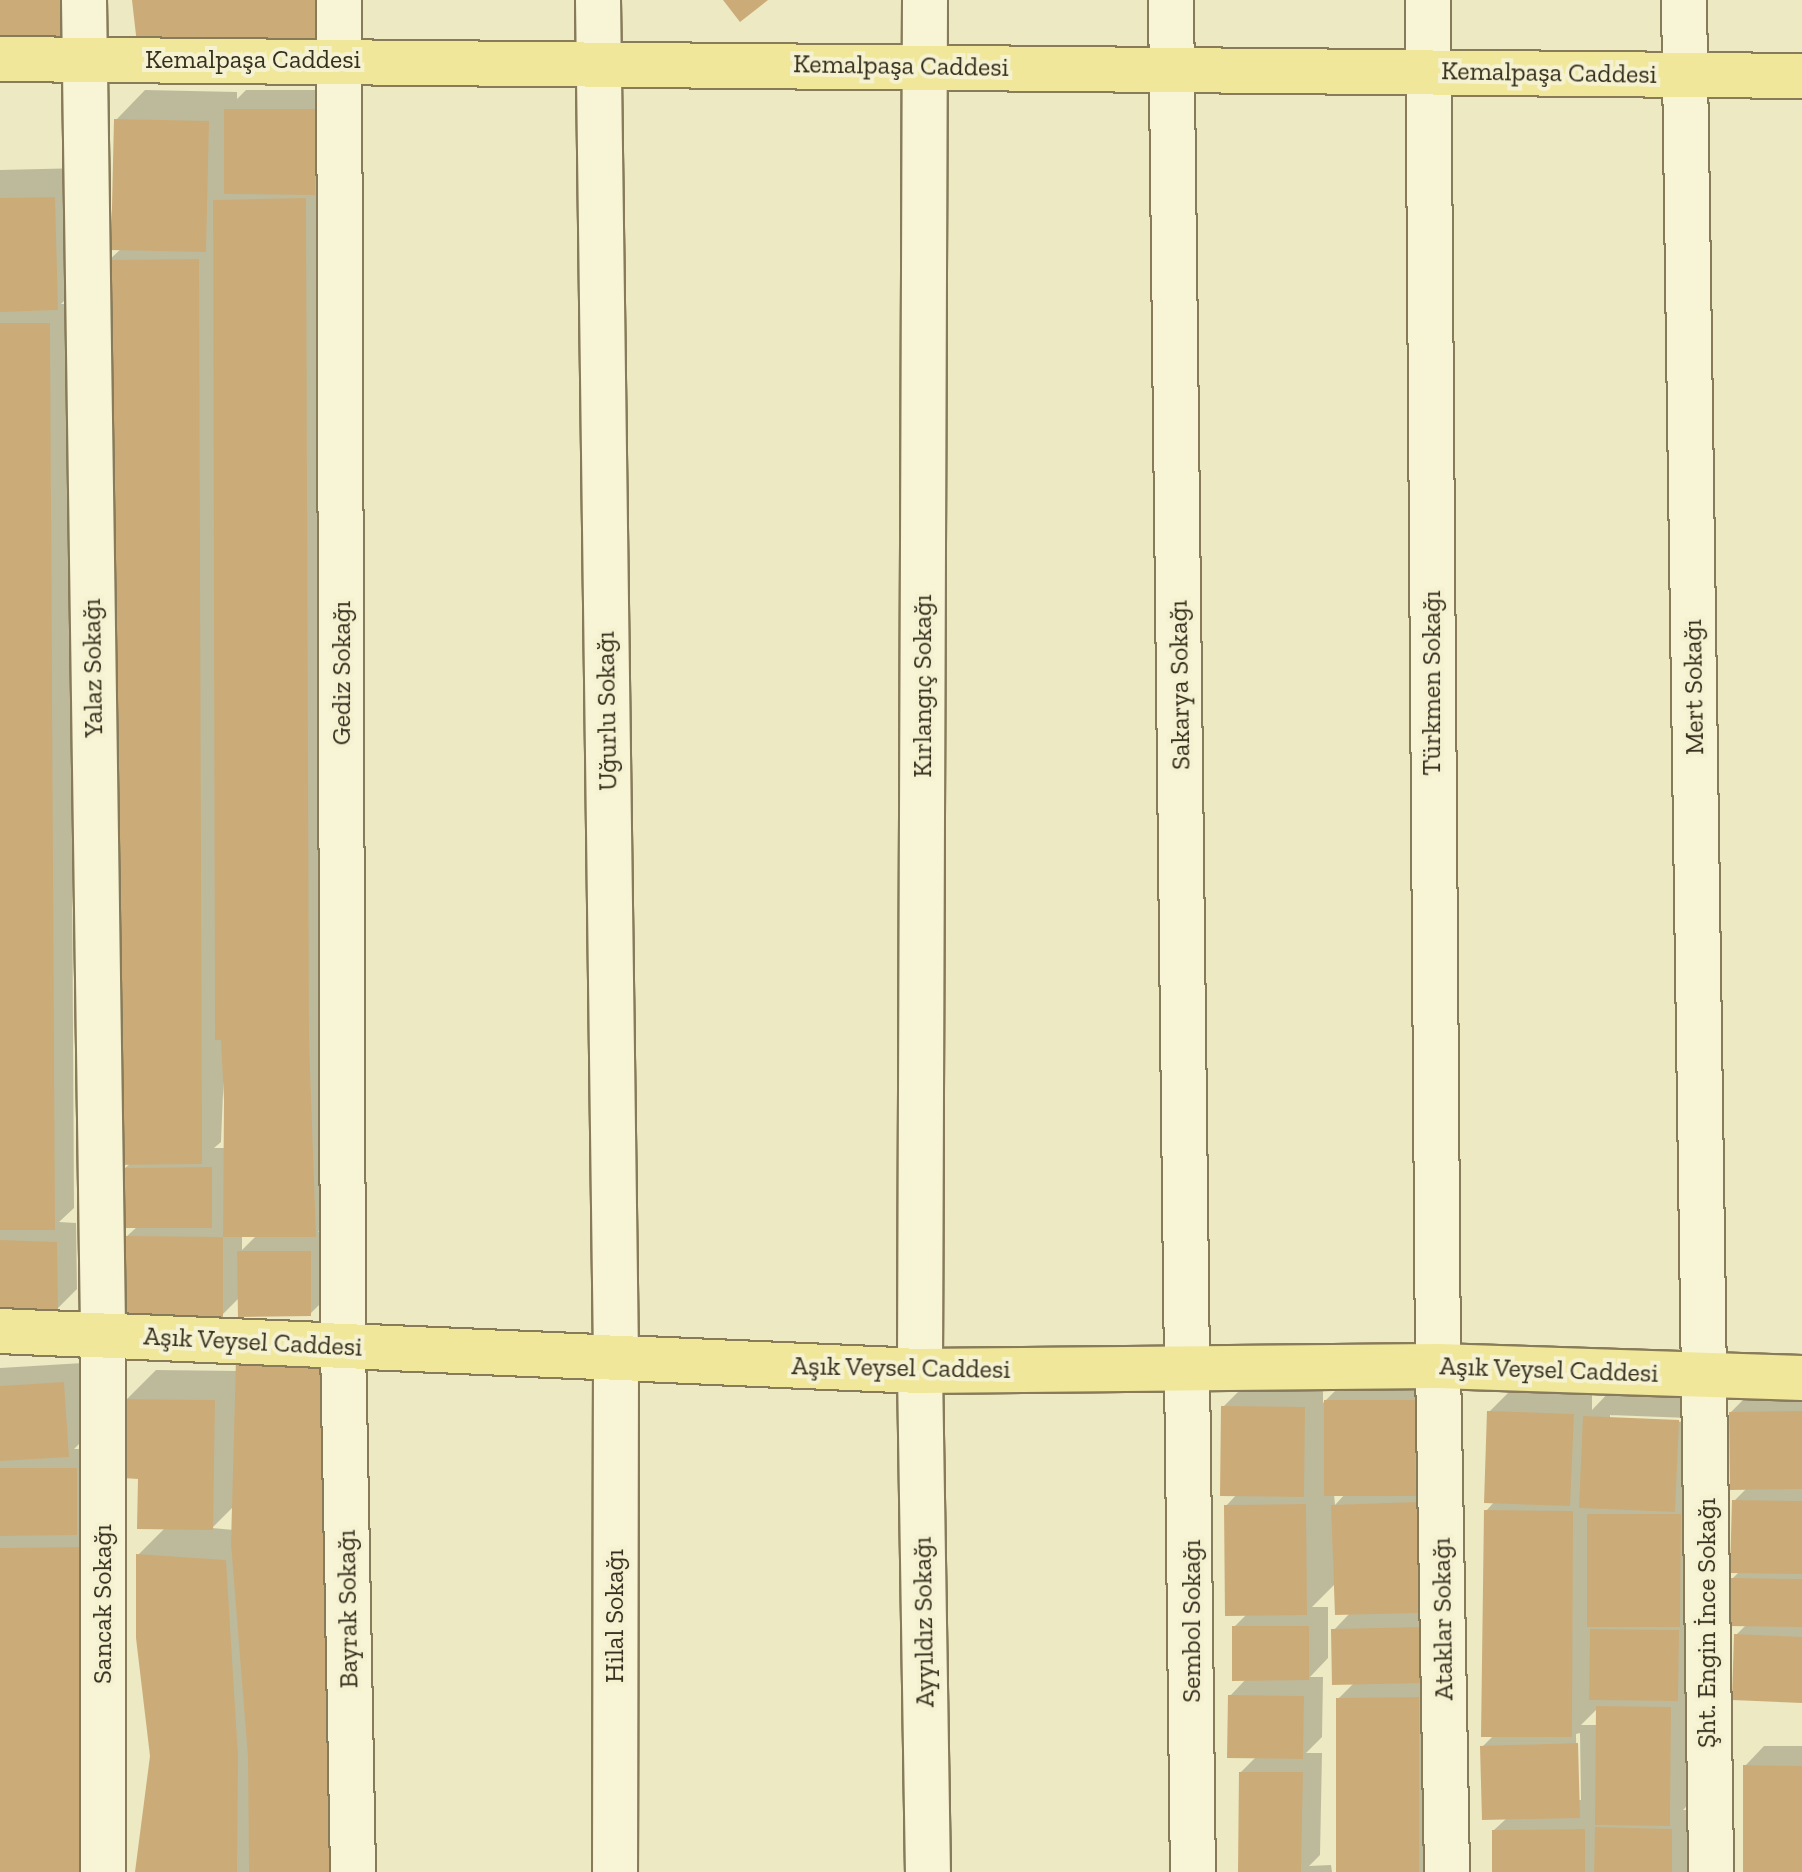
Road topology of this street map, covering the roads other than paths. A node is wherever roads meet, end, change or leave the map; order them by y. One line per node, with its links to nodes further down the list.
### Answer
1 (84, 0): 10 (street, Yalaz Sokağı)
2 (339, 0): 9 (street, Gediz Sokağı)
3 (598, 0): 11 (street, Uğurlu Sokağı)
4 (925, 0): 12 (street, Kırlangıç Sokağı)
5 (1171, 0): 13 (street, Sakarya Sokağı)
6 (1428, 0): 14 (street, Türkmen Sokağı)
7 (1684, 0): 15 (street, Mert Sokağı)
8 (0, 59): 10 (main road, Kemalpaşa Caddesi)
9 (341, 60): 10 (main road, Kemalpaşa Caddesi); 11 (main road, Kemalpaşa Caddesi); 19 (street, Gediz Sokağı)
10 (83, 61): 18 (street, Yalaz Sokağı)
11 (598, 63): 12 (main road, Kemalpaşa Caddesi); 20 (street, Uğurlu Sokağı)
12 (925, 66): 13 (main road, Kemalpaşa Caddesi); 23 (street, Kırlangıç Sokağı)
13 (1170, 69): 14 (main road, Kemalpaşa Caddesi); 22 (street, Sakarya Sokağı)
14 (1427, 72): 15 (main road, Kemalpaşa Caddesi); 21 (street, Türkmen Sokağı)
15 (1684, 75): 16 (main road, Kemalpaşa Caddesi); 24 (street, Mert Sokağı)
16 (1802, 76)
17 (0, 1331): 18 (main road, Aşık Veysel Caddesi)
18 (103, 1335): 19 (main road, Aşık Veysel Caddesi); 26 (street, Sancak Sokağı)
19 (343, 1346): 20 (main road, Aşık Veysel Caddesi); 27 (street, Bayrak Sokağı)
20 (616, 1360): 23 (main road, Aşık Veysel Caddesi); 28 (street, Hilal Sokağı)
21 (1438, 1366): 22 (main road, Aşık Veysel Caddesi); 24 (main road, Aşık Veysel Caddesi); 31 (street, Ataklar Sokağı)
22 (1191, 1370): 23 (main road, Aşık Veysel Caddesi); 30 (street, Sembol Sokağı)
23 (920, 1371): 29 (street, Ayyıldız Sokağı)
24 (1706, 1375): 25 (main road, Aşık Veysel Caddesi); 32 (street, Şht. Engin İnce Sokağı)
25 (1802, 1378)
26 (103, 1872)
27 (353, 1872)
28 (615, 1872)
29 (928, 1872)
30 (1193, 1872)
31 (1447, 1872)
32 (1711, 1872)

